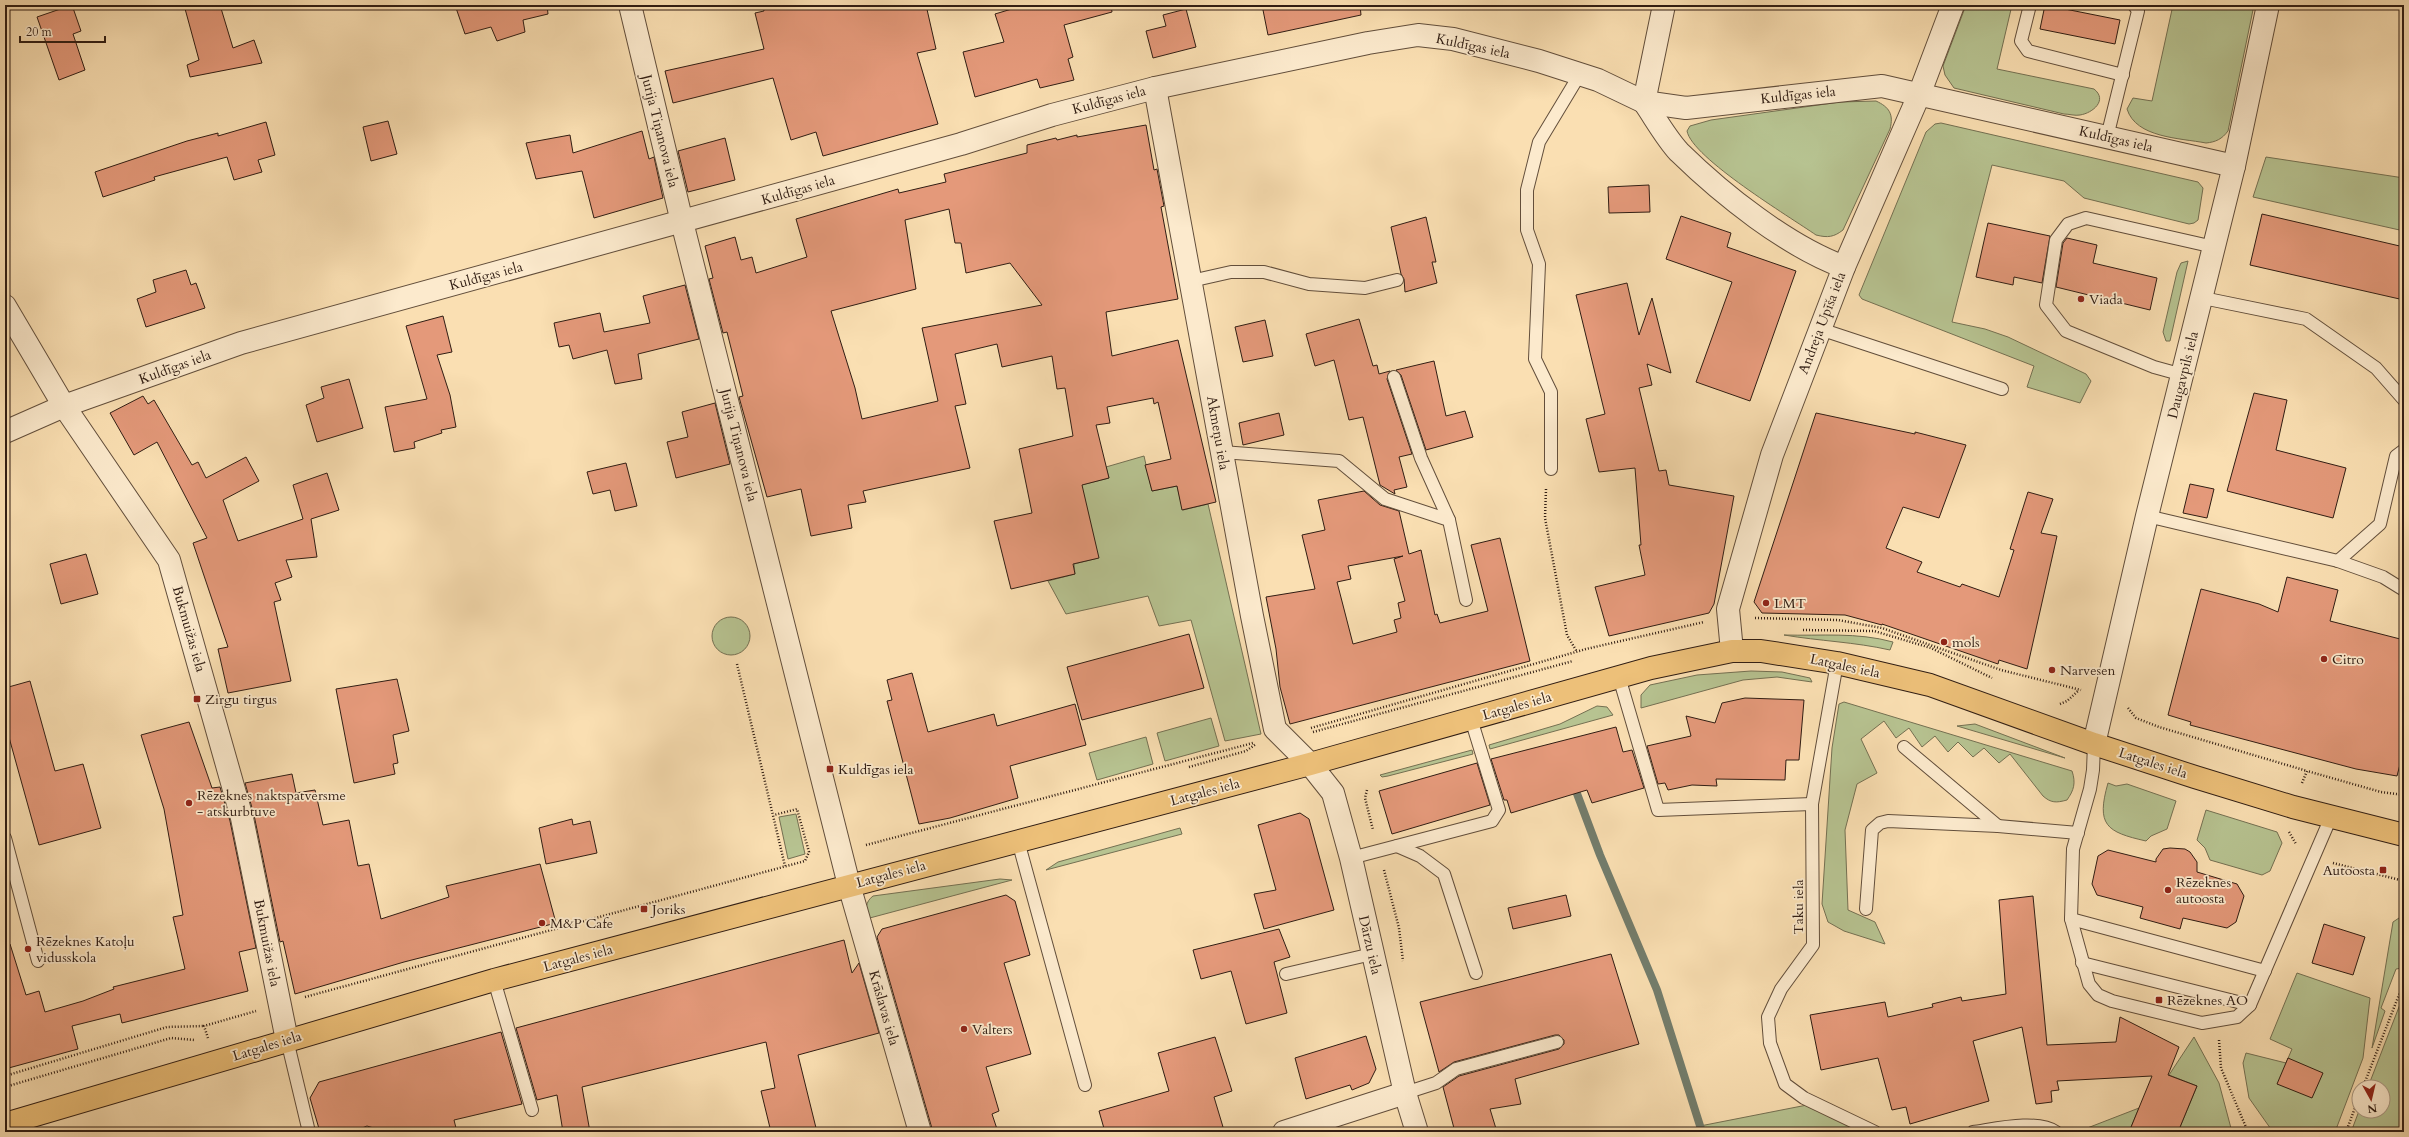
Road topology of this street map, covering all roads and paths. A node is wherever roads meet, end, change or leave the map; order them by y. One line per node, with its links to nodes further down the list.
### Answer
1 (630, 5): 14 (street, Jurija Tiņanova iela)
2 (1664, 5): 11 (street)
3 (1953, 5): 10 (street, Andreja Upīša iela)
4 (2030, 5): 8 (lane)
5 (2134, 5): 8 (lane)
6 (2268, 5): 13 (street, Daugavpils iela)
7 (1580, 74): 9 (street, Kuldīgas iela); 11 (street, Kuldīgas iela); 30 (lane)
8 (2123, 75): 12 (lane)
9 (1155, 88): 14 (street, Kuldīgas iela); 18 (street, Akmeņu iela)
10 (1919, 95): 11 (street, Kuldīgas iela); 12 (street, Kuldīgas iela); 16 (street, Andreja Upīša iela)
11 (1644, 102): 16 (street)
12 (2107, 137): 13 (street, Kuldīgas iela)
13 (2234, 166): 15 (street, Daugavpils iela)
14 (682, 222): 26 (street, Kuldīgas iela); 64 (street, Jurija Tiņanova iela)
15 (2214, 247): 19 (street, Daugavpils iela); 22 (lane)
16 (1844, 267): 21 (street, Andreja Upīša iela)
17 (1397, 280): 18 (lane)
18 (1191, 281): 29 (street, Akmeņu iela)
19 (2203, 298): 22 (street, Daugavpils iela); 25 (lane)
20 (5, 306): 26 (street, Bukmuižas iela)
21 (1820, 329): 24 (lane); 36 (street, Andreja Upīša iela)
22 (2183, 375): 31 (street, Daugavpils iela)
23 (1394, 376): 32 (lane)
24 (2002, 389)
25 (2404, 400)
26 (64, 406): 27 (street, Kuldīgas iela); 80 (street, Bukmuižas iela)
27 (5, 432)
28 (2404, 450): 33 (lane)
29 (1222, 452): 32 (lane); 46 (street, Akmeņu iela)
30 (1551, 469): 37 (path)
31 (2147, 516): 33 (lane); 44 (street, Daugavpils iela)
32 (1449, 520): 35 (lane)
33 (2338, 561): 34 (lane)
34 (2404, 590)
35 (1466, 600)
36 (1732, 651): 38 (main road, Latgales iela); 40 (main road, Latgales iela)
37 (1578, 652)
38 (1837, 663): 44 (main road, Latgales iela); 50 (lane, Taku iela)
39 (737, 664): 51 (path)
40 (1619, 677): 42 (main road, Latgales iela); 50 (lane)
41 (2125, 704): 47 (path)
42 (1471, 719): 46 (main road, Latgales iela); 59 (lane)
43 (1264, 740): 58 (path)
44 (2094, 744): 52 (main road, Latgales iela); 54 (lane)
45 (1904, 747): 53 (lane)
46 (1310, 764): 57 (main road, Latgales iela); 60 (street, Dārzu iela)
47 (2307, 771): 48 (path); 49 (path)
48 (2302, 783)
49 (2404, 795)
50 (1812, 804): 94 (lane, Taku iela)
51 (774, 815): 62 (path); 62 (path)
52 (2331, 818): 55 (main road, Latgales iela); 70 (lane)
53 (1998, 826): 54 (lane); 65 (lane)
54 (2078, 833): 66 (lane)
55 (2404, 835)
56 (5, 838): 68 (lane)
57 (1018, 841): 64 (main road, Latgales iela); 85 (lane)
58 (863, 845)
59 (1397, 846): 60 (lane); 71 (lane)
60 (1351, 858): 67 (street, Dārzu iela)
61 (2332, 863): 63 (path)
62 (785, 866): 75 (path)
63 (2404, 882)
64 (848, 885): 73 (main road, Latgales iela); 91 (street, Krāslavas iela)
65 (1866, 909)
66 (2071, 919): 69 (lane); 70 (lane)
67 (1372, 954): 72 (lane); 86 (street, Dārzu iela)
68 (38, 961)
69 (2082, 963): 76 (lane); 78 (lane)
70 (2265, 971): 76 (lane)
71 (1476, 973)
72 (1286, 974)
73 (494, 980): 80 (main road, Latgales iela); 87 (lane)
74 (2404, 982): 84 (path)
75 (301, 998)
76 (2250, 1005): 78 (lane)
77 (259, 1010): 79 (path)
78 (2218, 1021): 97 (path)
79 (204, 1026): 82 (path); 83 (path)
80 (287, 1040): 89 (main road, Latgales iela); 90 (lane)
81 (1557, 1042): 86 (lane)
82 (209, 1043)
83 (5, 1076)
84 (2366, 1079)
85 (1085, 1085)
86 (1405, 1093): 92 (street); 93 (street, Dārzu iela)
87 (532, 1110)
88 (2351, 1119): 98 (path)
89 (9, 1126)
90 (309, 1132)
91 (920, 1132)
92 (1284, 1132)
93 (1417, 1132)
94 (1875, 1132)
95 (1973, 1132): 96 (lane)
96 (2056, 1132)
97 (2248, 1132)
98 (2346, 1132)

